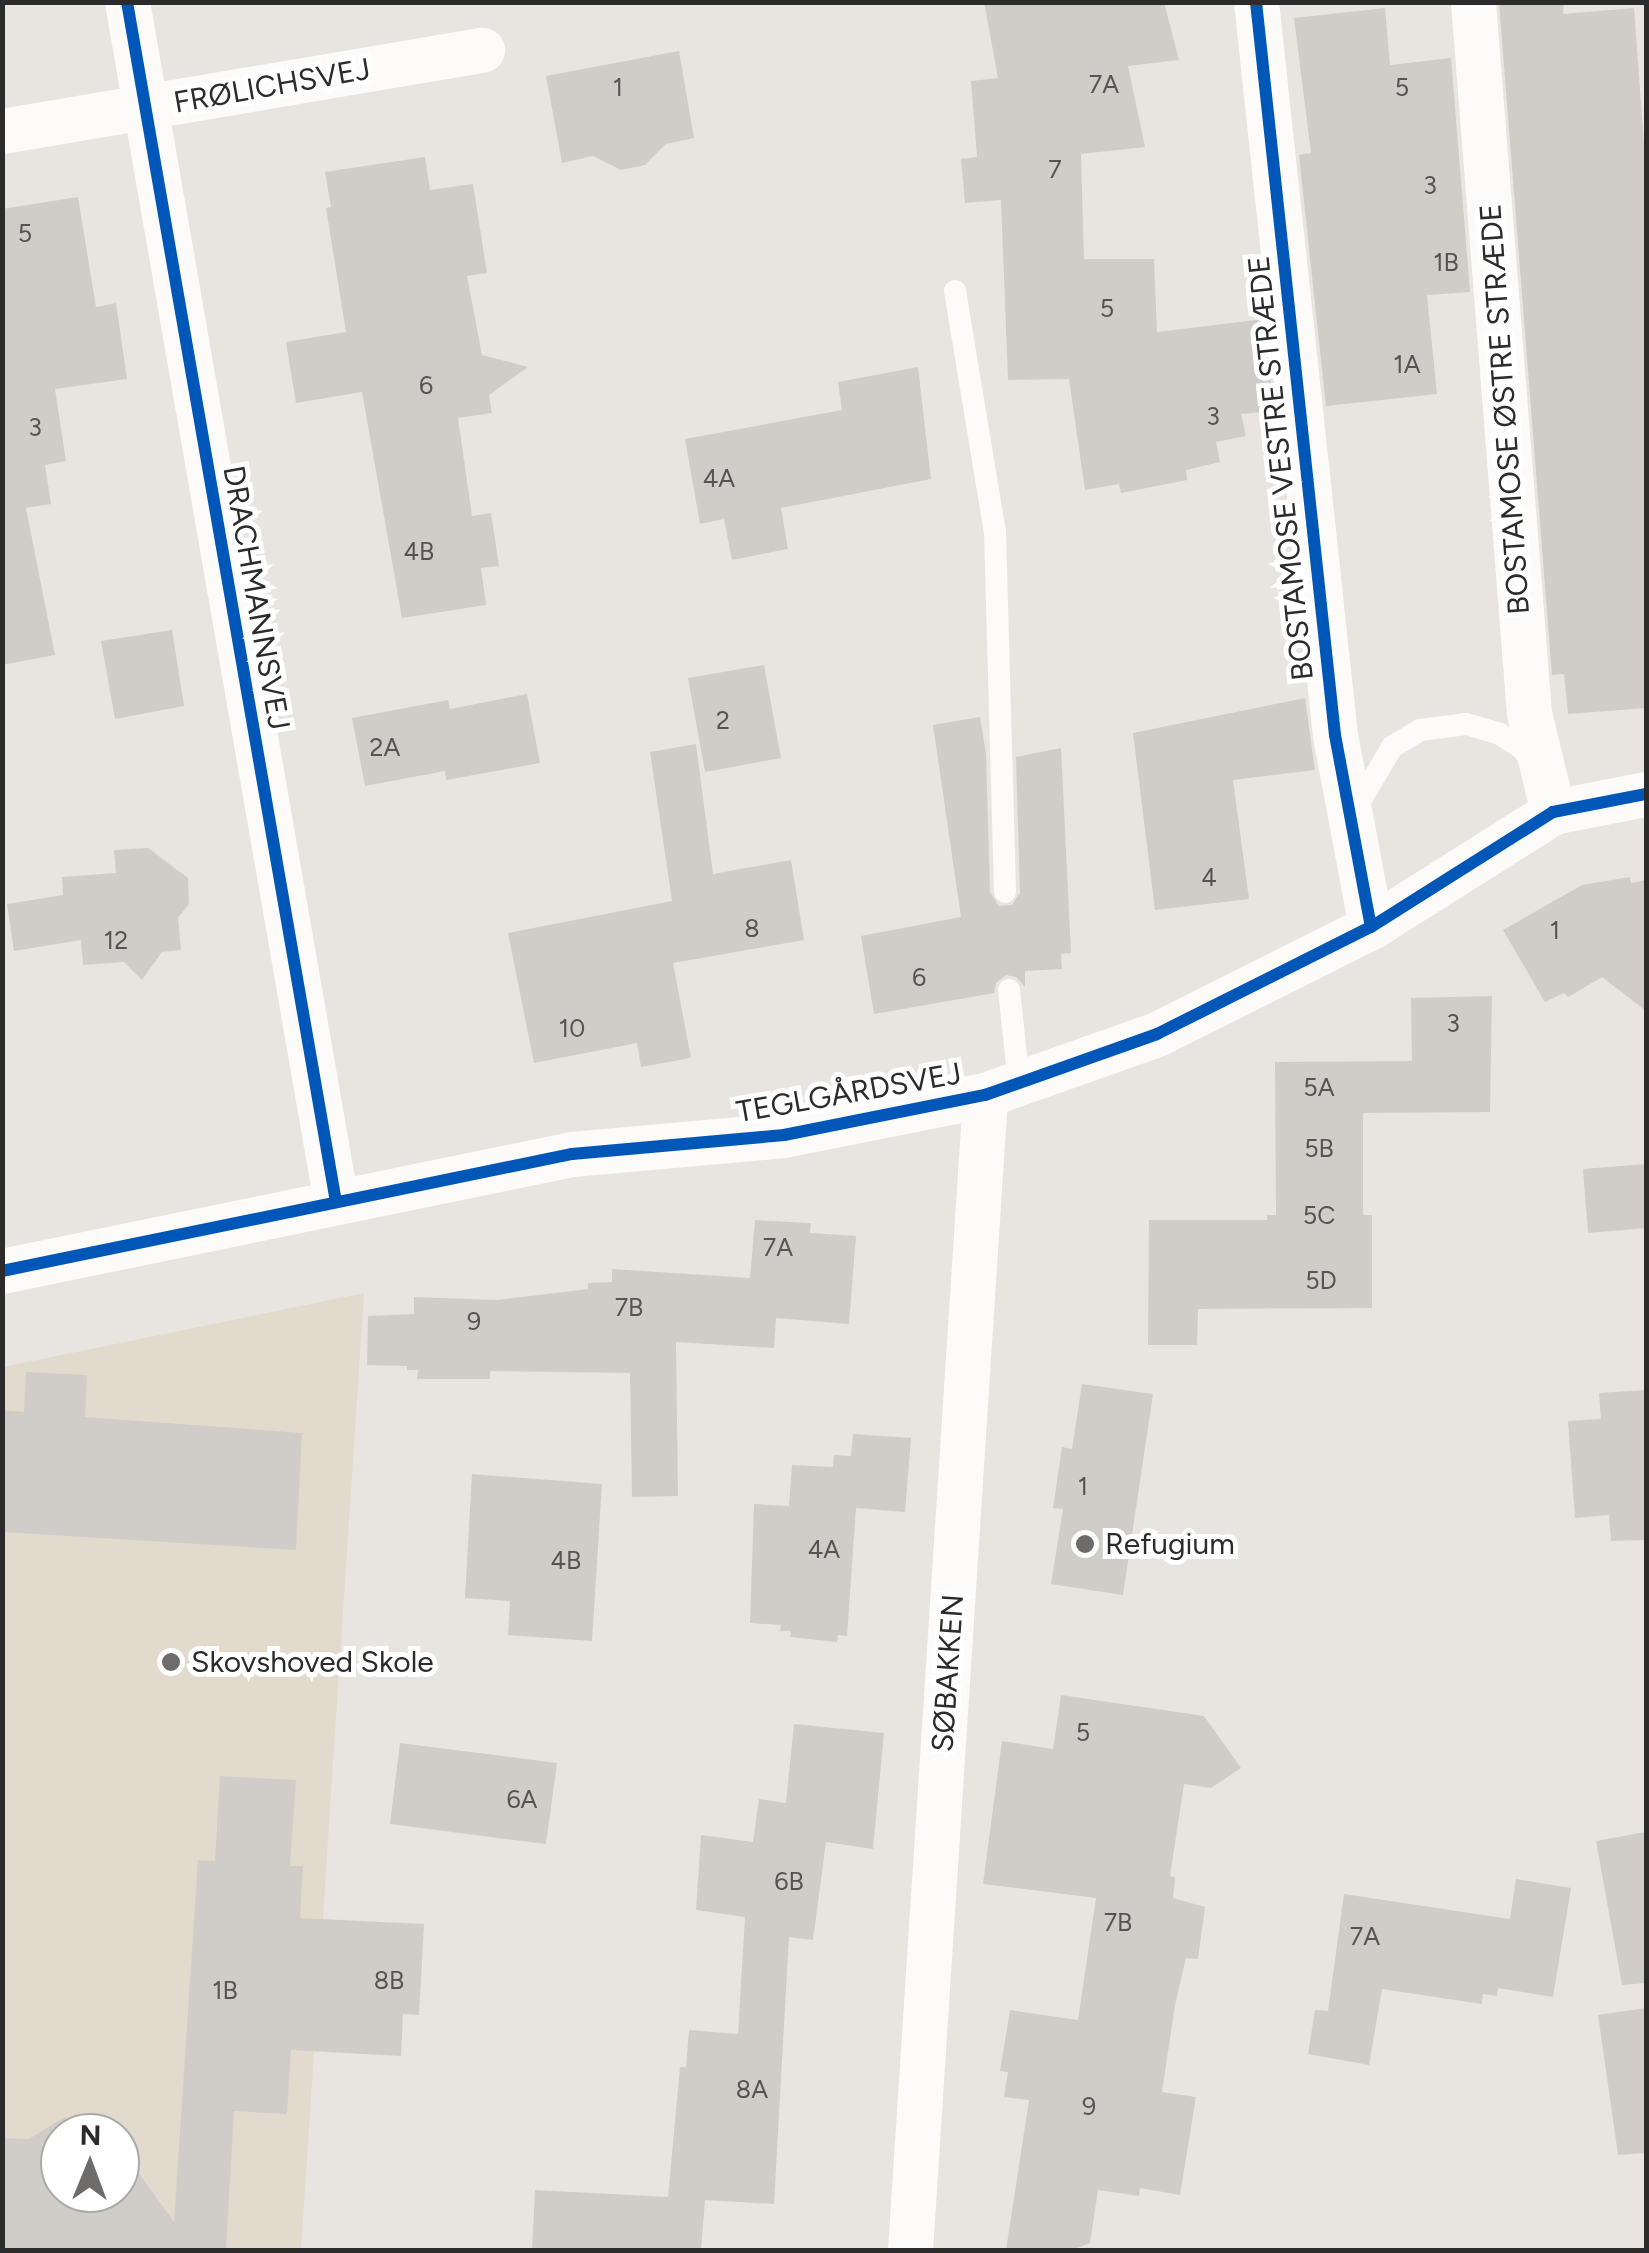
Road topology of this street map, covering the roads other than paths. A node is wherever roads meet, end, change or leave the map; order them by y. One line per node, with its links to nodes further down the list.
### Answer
1 (127, 2): 5 (street, DRACHMANNSVEJ)
2 (1256, 2): 10 (street, BOSTAMOSE VESTRE STRÆDE)
3 (1473, 2): 9 (street, BOSTAMOSE ØSTRE STRÆDE)
4 (482, 50): 5 (street, FRØLICHSVEJ)
5 (145, 108): 6 (street, FRØLICHSVEJ); 15 (street, DRACHMANNSVEJ)
6 (2, 131)
7 (955, 292): 11 (lane)
8 (1646, 794): 9 (street, TEGLGÅRDSVEJ)
9 (1550, 798): 10 (lane); 12 (street, TEGLGÅRDSVEJ)
10 (1352, 826): 12 (street, BOSTAMOSE VESTRE STRÆDE)
11 (1005, 892)
12 (1371, 927): 14 (street, TEGLGÅRDSVEJ)
13 (1008, 990): 14 (lane)
14 (1002, 1089): 15 (street, TEGLGÅRDSVEJ); 17 (street, SØBAKKEN)
15 (336, 1202): 16 (street, TEGLGÅRDSVEJ)
16 (2, 1272)
17 (910, 2250)

